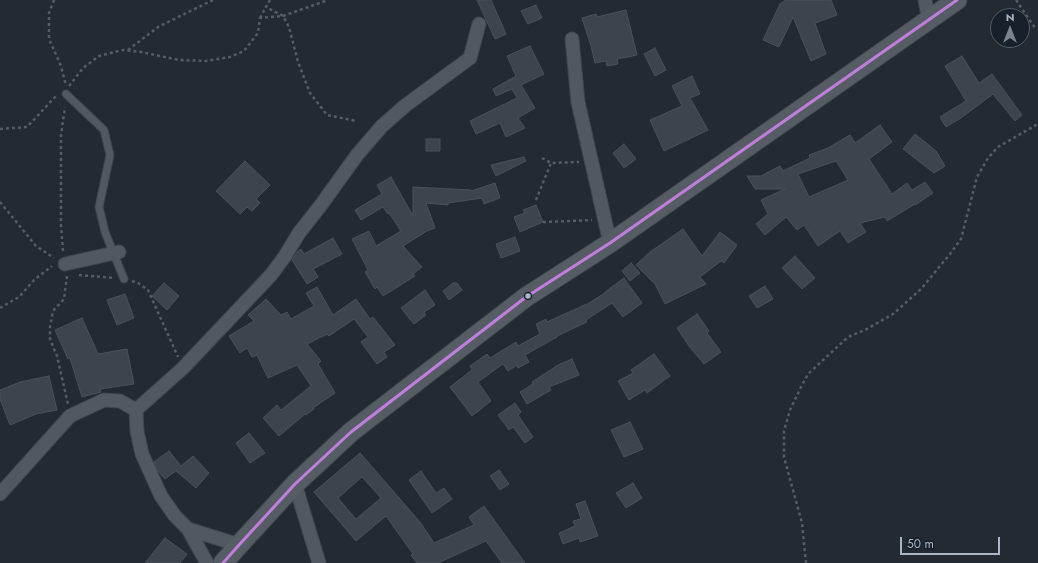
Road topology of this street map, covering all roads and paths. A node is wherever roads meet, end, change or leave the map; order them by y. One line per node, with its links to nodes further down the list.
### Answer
1 (213, 0): 14 (path)
2 (270, 0): 7 (path)
3 (328, 0): 8 (path)
4 (925, 0): 10 (street)
5 (957, 0): 10 (street)
6 (1016, 0): 12 (path)
7 (266, 7): 8 (path); 9 (path)
8 (283, 16): 9 (path); 17 (path)
9 (260, 18): 14 (path)
10 (929, 21): 27 (street)
11 (479, 24): 32 (street)
12 (1035, 28)
13 (572, 39): 21 (street)
14 (127, 51): 15 (path)
15 (66, 92): 28 (lane)
16 (56, 96): 19 (path)
17 (356, 121)
18 (1038, 124): 41 (path)
19 (0, 129)
20 (542, 158): 22 (path)
21 (592, 162): 22 (path); 25 (street)
22 (551, 163): 23 (path)
23 (536, 200)
24 (0, 202): 29 (path)
25 (605, 219): 26 (path); 27 (street)
26 (543, 222)
27 (610, 243): 34 (street)
28 (117, 253): 29 (street); 30 (lane)
29 (64, 266): 31 (path); 33 (path)
30 (124, 279)
31 (0, 308)
32 (136, 410): 33 (street); 36 (street)
33 (70, 416): 35 (street)
34 (295, 484): 37 (street); 40 (street)
35 (0, 494)
36 (188, 529): 37 (street); 38 (street)
37 (239, 545): 39 (street)
38 (207, 563)
39 (223, 563)
40 (319, 563)
41 (806, 563)

